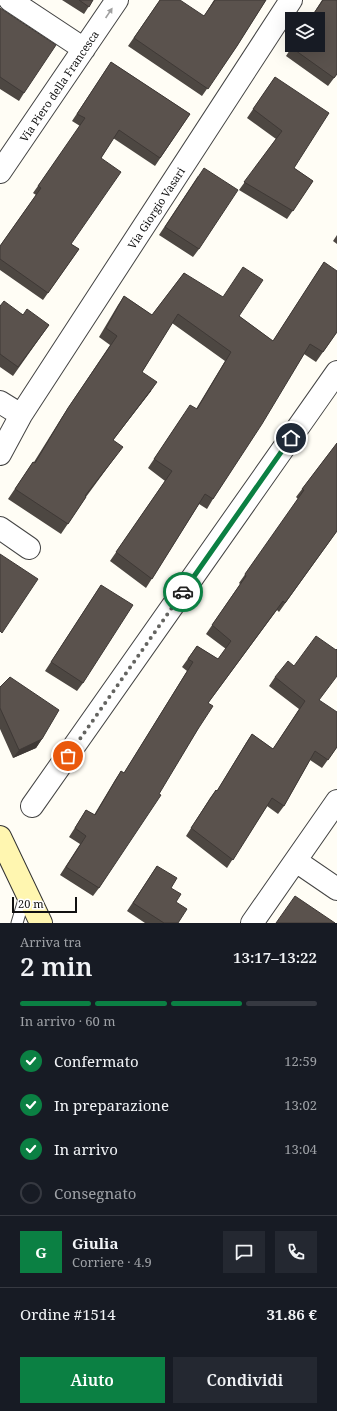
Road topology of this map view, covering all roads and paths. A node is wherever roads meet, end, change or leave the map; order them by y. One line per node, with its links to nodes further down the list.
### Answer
1 (10, 0): 4 (street)
2 (118, 0): 4 (street, Via Piero della Francesca, one-way to 2)
3 (291, 0): 8 (street, Via Giorgio Vasari)
4 (84, 49): 5 (street, Via Piero della Francesca)
5 (0, 172)
6 (334, 384): 13 (street)
7 (0, 402): 8 (street)
8 (21, 415): 9 (street, Via Giorgio Vasari)
9 (0, 454)
10 (0, 528): 11 (street)
11 (29, 548)
12 (337, 801): 15 (street)
13 (32, 806)
14 (0, 837): 17 (main road)
15 (296, 861): 16 (street); 20 (street)
16 (337, 889)
17 (26, 892): 18 (lane); 19 (main road)
18 (17, 923)
19 (41, 923)
20 (252, 923)

